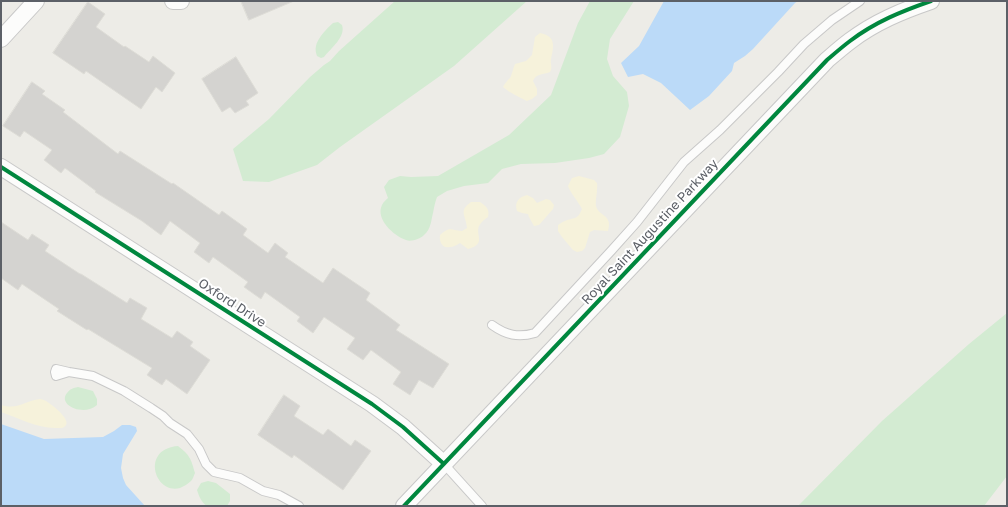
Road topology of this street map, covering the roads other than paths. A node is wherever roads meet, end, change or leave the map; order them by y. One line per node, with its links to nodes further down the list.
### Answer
1 (36, 1): 6 (street)
2 (173, 1): 3 (street)
3 (181, 1)
4 (860, 1): 8 (lane)
5 (931, 1): 10 (street, Royal Saint Augustine Parkway)
6 (1, 38)
7 (1, 168): 10 (street, Oxford Drive)
8 (492, 325)
9 (69, 372): 11 (lane)
10 (444, 464): 12 (street, Royal Saint Augustine Parkway); 13 (lane)
11 (299, 506)
12 (404, 506)
13 (482, 506)

